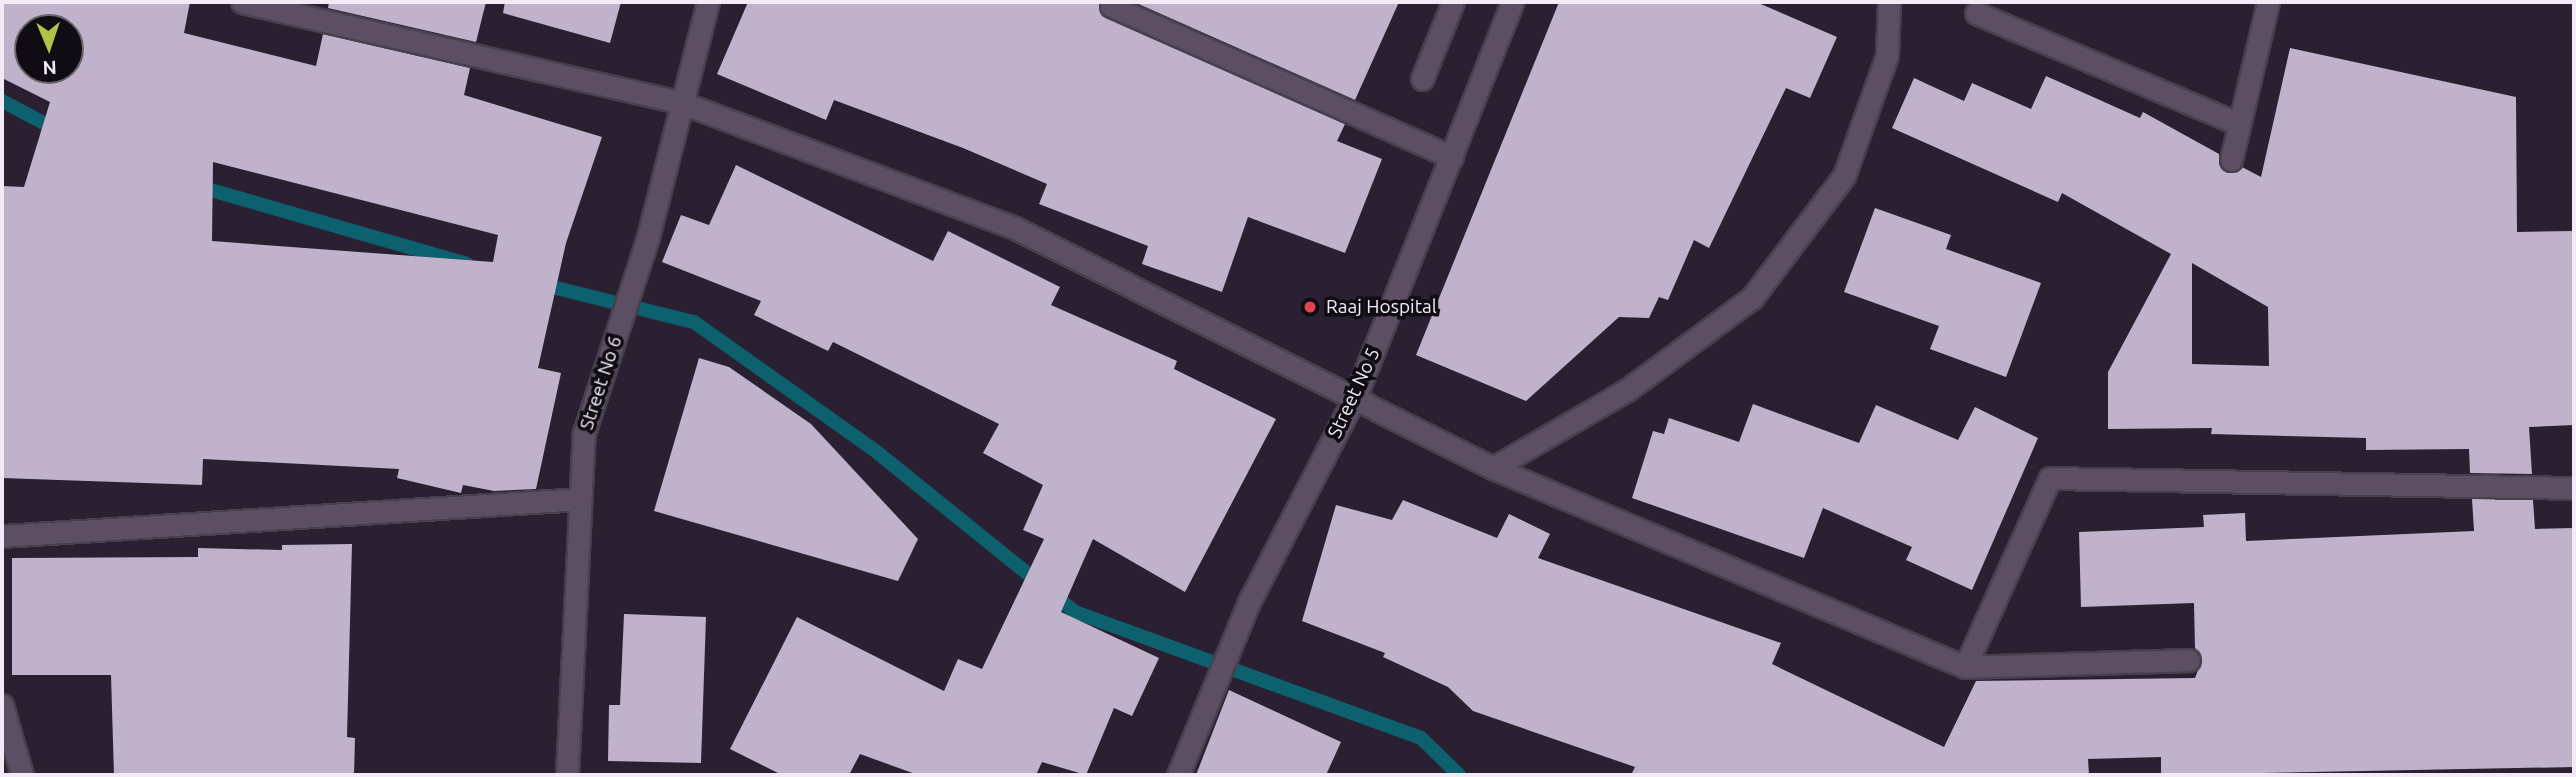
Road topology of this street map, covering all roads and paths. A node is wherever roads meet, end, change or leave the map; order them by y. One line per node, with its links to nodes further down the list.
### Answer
1 (242, 2): 10 (street)
2 (708, 2): 10 (street, Street No 6)
3 (1453, 2): 9 (street)
4 (1512, 2): 12 (street, Street No 5)
5 (1889, 2): 15 (street)
6 (2268, 2): 11 (street)
7 (1111, 6): 12 (street)
8 (1976, 13): 11 (street)
9 (1422, 79)
10 (680, 102): 14 (street); 17 (street, Street No 6)
11 (2239, 124): 13 (street)
12 (1452, 157): 14 (street, Street No 5)
13 (2231, 160)
14 (1356, 395): 15 (street); 24 (street, Street No 5)
15 (1493, 468): 20 (street)
16 (2574, 488): 20 (street)
17 (580, 499): 18 (street); 23 (street, Street No 6)
18 (2, 536)
19 (2189, 660): 20 (street)
20 (1965, 667)
21 (2, 705): 22 (street)
22 (22, 775)
23 (567, 775)
24 (1178, 775)

